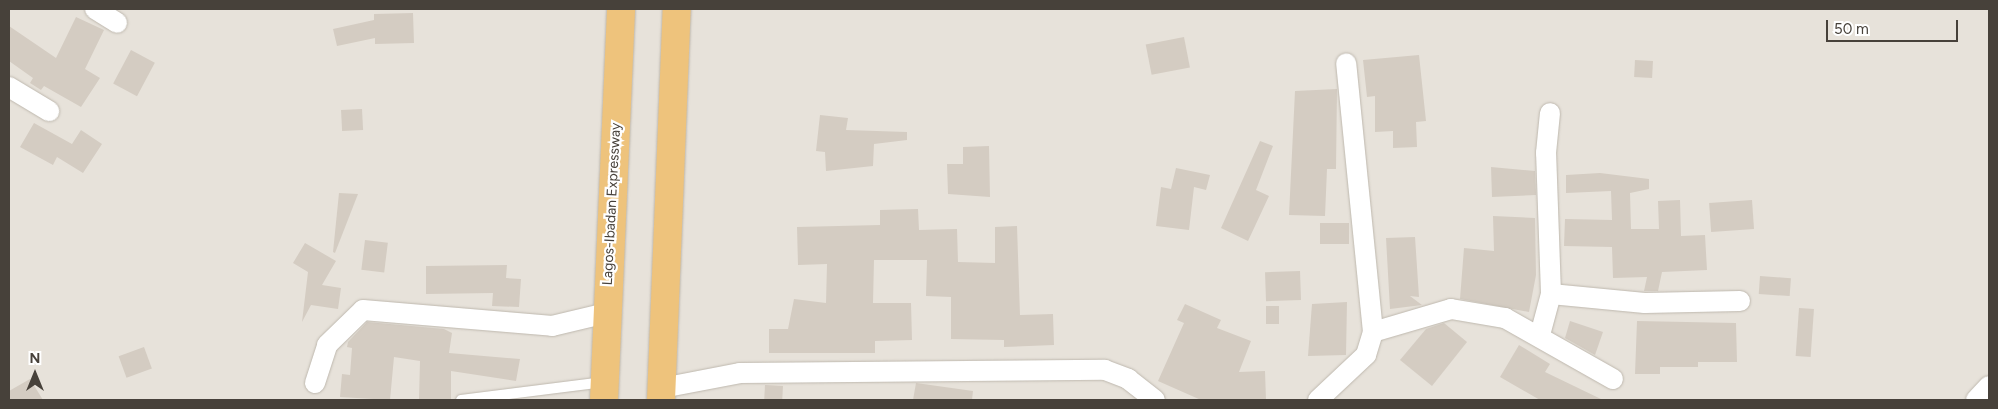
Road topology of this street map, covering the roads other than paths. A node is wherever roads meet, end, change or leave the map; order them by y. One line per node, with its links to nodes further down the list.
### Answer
1 (95, 9): 4 (street)
2 (621, 9): 11 (highway, Lagos-Ibadan Expressway)
3 (677, 9): 18 (highway)
4 (117, 23)
5 (1346, 63): 12 (street)
6 (9, 87): 7 (street)
7 (49, 111)
8 (1550, 113): 9 (street)
9 (1551, 294): 10 (street); 13 (street)
10 (1740, 301)
11 (606, 313): 15 (street); 17 (highway, Lagos-Ibadan Expressway)
12 (1372, 332): 13 (street); 21 (street)
13 (1540, 335): 14 (street)
14 (1613, 378)
15 (314, 383)
16 (1989, 386): 22 (street)
17 (605, 391): 19 (lane)
18 (662, 394): 20 (street)
19 (461, 400)
20 (1155, 400)
21 (1318, 400)
22 (1976, 400)

